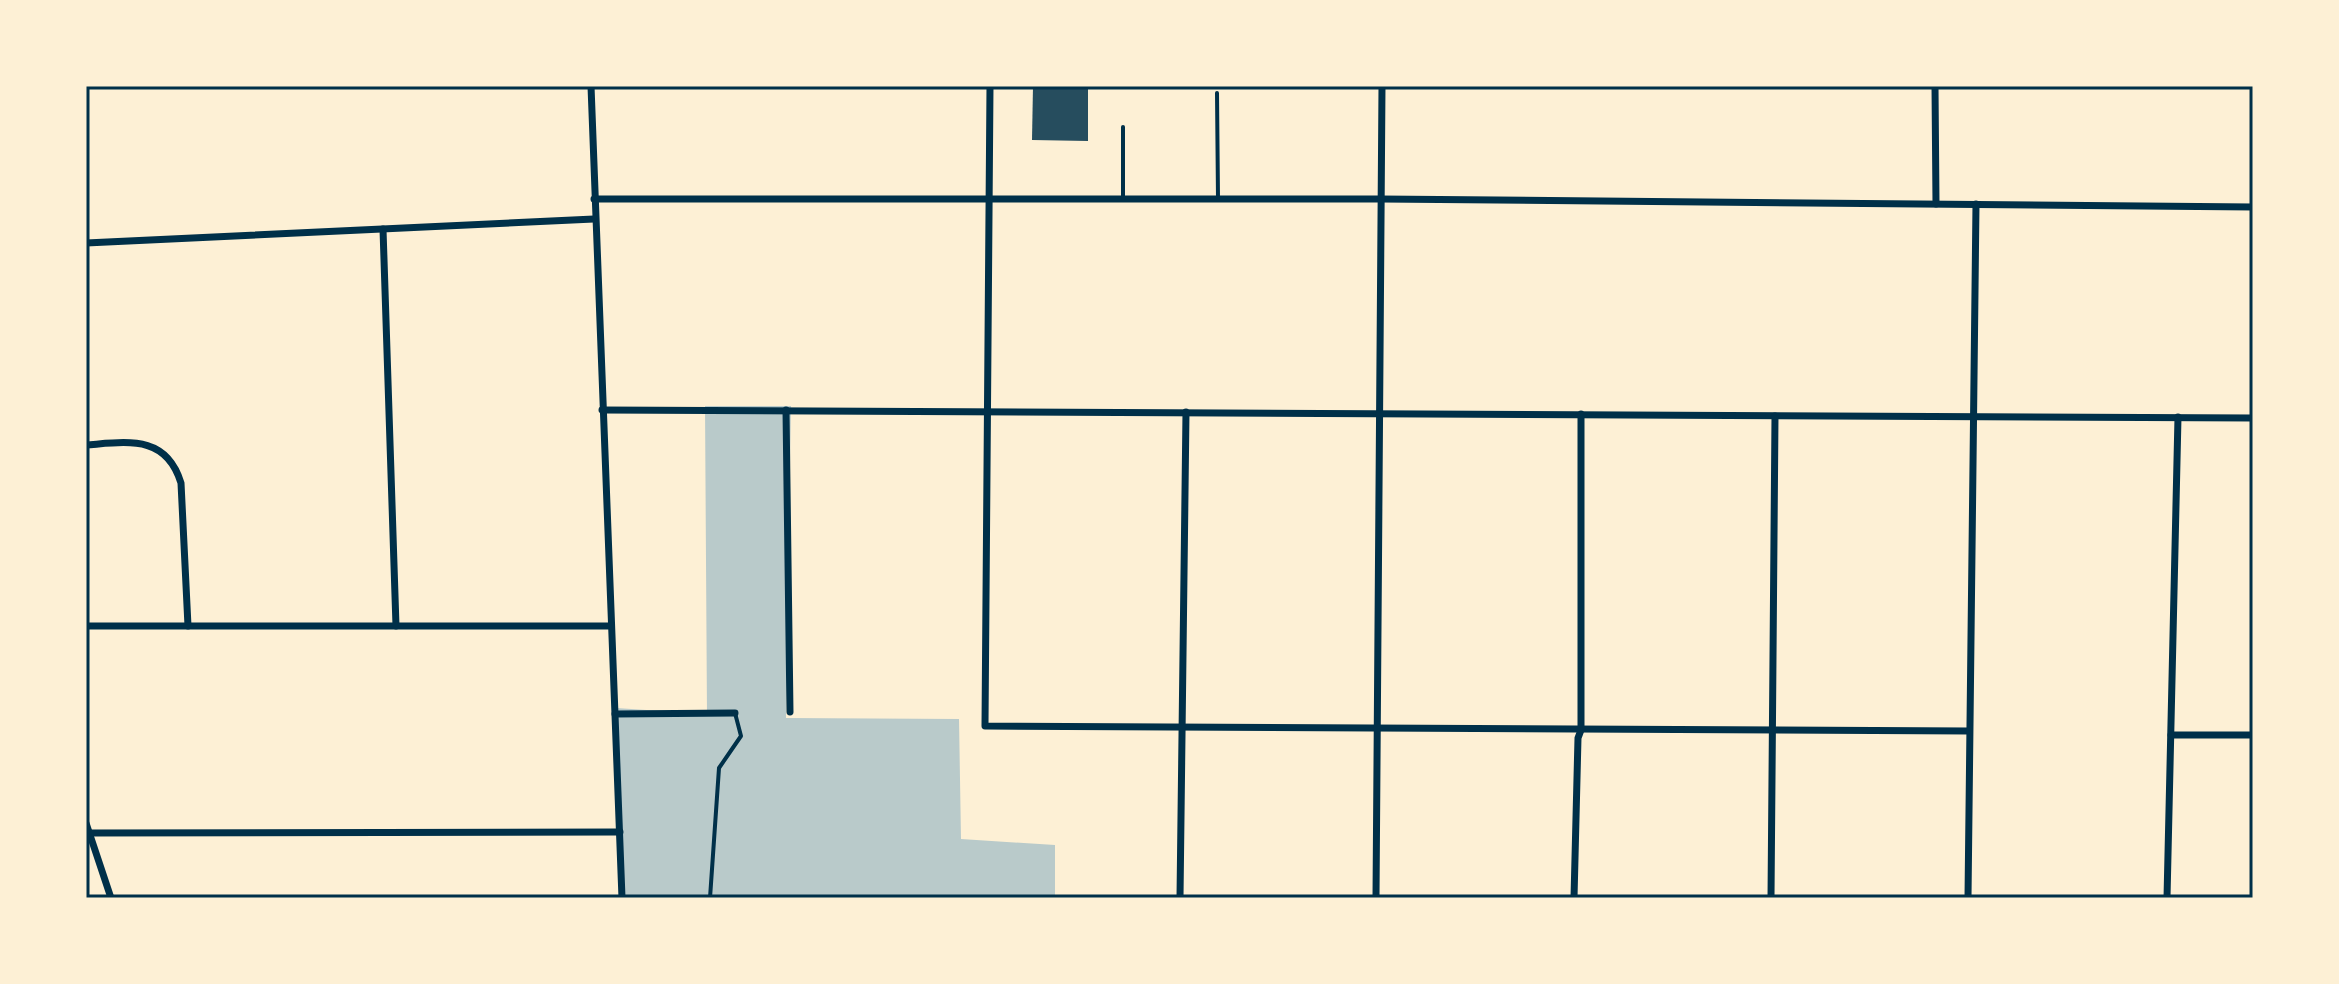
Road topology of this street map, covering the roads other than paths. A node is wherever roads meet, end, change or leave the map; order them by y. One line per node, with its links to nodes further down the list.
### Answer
1 (591, 86): 7 (street)
2 (990, 86): 8 (street)
3 (1382, 86): 11 (street)
4 (1935, 86): 12 (street)
5 (1217, 93): 10 (lane)
6 (1123, 127): 9 (lane)
7 (594, 199): 8 (street); 15 (street)
8 (989, 199): 9 (street); 20 (street)
9 (1123, 199): 10 (street)
10 (1218, 199): 11 (street)
11 (1381, 199): 12 (street); 22 (street)
12 (1936, 204): 13 (street)
13 (1976, 204): 14 (street); 25 (street)
14 (2253, 207)
15 (594, 219): 16 (street); 18 (street)
16 (383, 229): 17 (street); 31 (street)
17 (86, 243)
18 (602, 410): 19 (street); 32 (street)
19 (786, 410): 20 (street); 33 (street)
20 (987, 411): 21 (street); 36 (street)
21 (1186, 412): 22 (street); 36 (street)
22 (1380, 412): 23 (street); 37 (street)
23 (1581, 414): 24 (street); 38 (street)
24 (1775, 416): 25 (street); 39 (street)
25 (1975, 417): 26 (street); 40 (street)
26 (2178, 417): 27 (street); 41 (street)
27 (2253, 418)
28 (86, 445): 30 (street)
29 (86, 626): 30 (street)
30 (188, 626): 31 (street)
31 (396, 626): 32 (street)
32 (611, 626): 35 (street)
33 (790, 712)
34 (735, 713): 35 (street); 48 (lane)
35 (615, 714): 44 (street)
36 (1182, 728): 37 (street); 49 (street)
37 (1377, 729): 38 (street); 50 (street)
38 (1581, 730): 39 (street); 51 (street)
39 (1774, 731): 40 (street); 52 (street)
40 (1969, 731): 53 (street)
41 (2171, 735): 42 (street); 54 (street)
42 (2253, 735)
43 (86, 823): 45 (street)
44 (620, 832): 45 (street); 47 (street)
45 (89, 833): 46 (street)
46 (111, 898)
47 (622, 898)
48 (710, 898)
49 (1180, 898)
50 (1376, 898)
51 (1574, 898)
52 (1771, 898)
53 (1968, 898)
54 (2167, 898)

